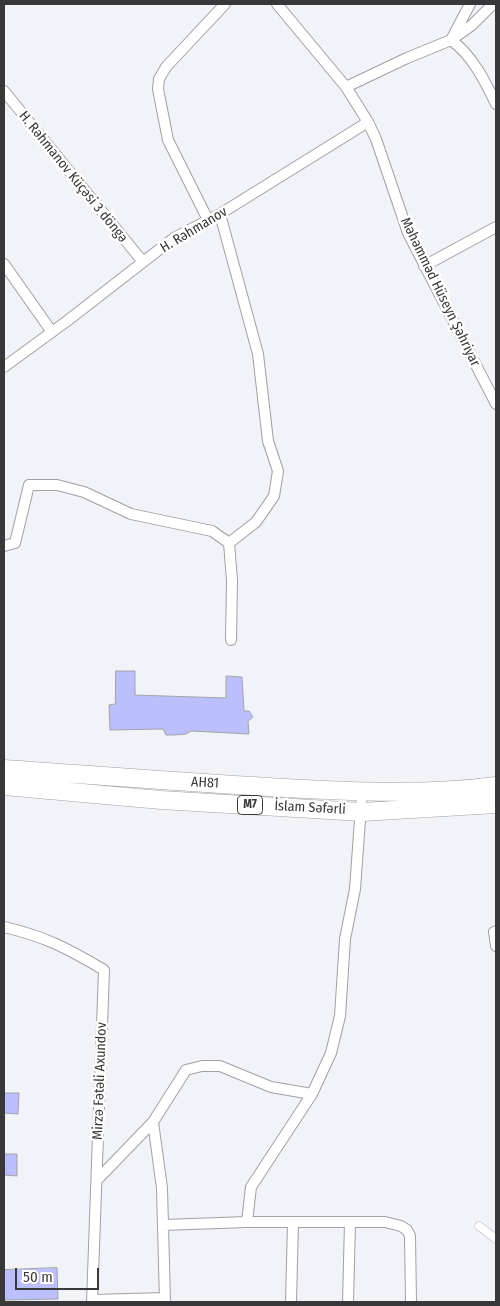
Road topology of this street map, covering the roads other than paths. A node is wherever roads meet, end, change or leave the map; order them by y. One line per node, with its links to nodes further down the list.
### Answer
1 (225, 4): 11 (street)
2 (277, 4): 6 (street, Məhəmməd Hüseyn Şəhriyar)
3 (470, 4): 5 (street)
4 (493, 4): 5 (street)
5 (451, 40): 6 (street); 8 (street)
6 (346, 87): 9 (street, Məhəmməd Hüseyn Şəhriyar)
7 (4, 91): 13 (street, H. Rəhmanov Küçəsi 3 döngə)
8 (496, 104)
9 (368, 122): 10 (street, H. Rəhmanov); 15 (street, Məhəmməd Hüseyn Şəhriyar)
10 (220, 214): 11 (street, H. Rəhmanov); 19 (street)
11 (208, 220): 13 (street, H. Rəhmanov)
12 (496, 227): 15 (street)
13 (143, 262): 16 (street, H. Rəhmanov)
14 (4, 264): 16 (street)
15 (424, 266): 18 (street, Məhəmməd Hüseyn Şəhriyar)
16 (52, 332): 17 (street, H. Rəhmanov)
17 (4, 367)
18 (496, 404)
19 (229, 543): 20 (street); 21 (street)
20 (4, 546)
21 (231, 640)
22 (4, 768): 25 (highway, AH81 / M7)
23 (4, 786): 27 (highway, İslam Səfərli / M7)
24 (496, 786): 25 (highway, AH81 / M7)
25 (362, 792): 27 (street)
26 (496, 804): 27 (highway, İslam Səfərli / M7)
27 (362, 812): 31 (street)
28 (4, 927): 33 (street, Mirzə Fətəli Axundov)
29 (496, 931): 30 (street)
30 (496, 946)
31 (312, 1094): 32 (street); 34 (street)
32 (153, 1122): 33 (street); 37 (street)
33 (97, 1180): 41 (street, Mirzə Fətəli Axundov)
34 (246, 1222): 35 (street); 37 (street)
35 (293, 1222): 36 (street); 42 (street)
36 (350, 1222): 43 (street); 44 (street)
37 (163, 1225): 40 (street)
38 (479, 1226): 39 (street)
39 (496, 1239)
40 (165, 1300): 41 (street)
41 (92, 1301)
42 (291, 1302)
43 (348, 1302)
44 (411, 1302)

